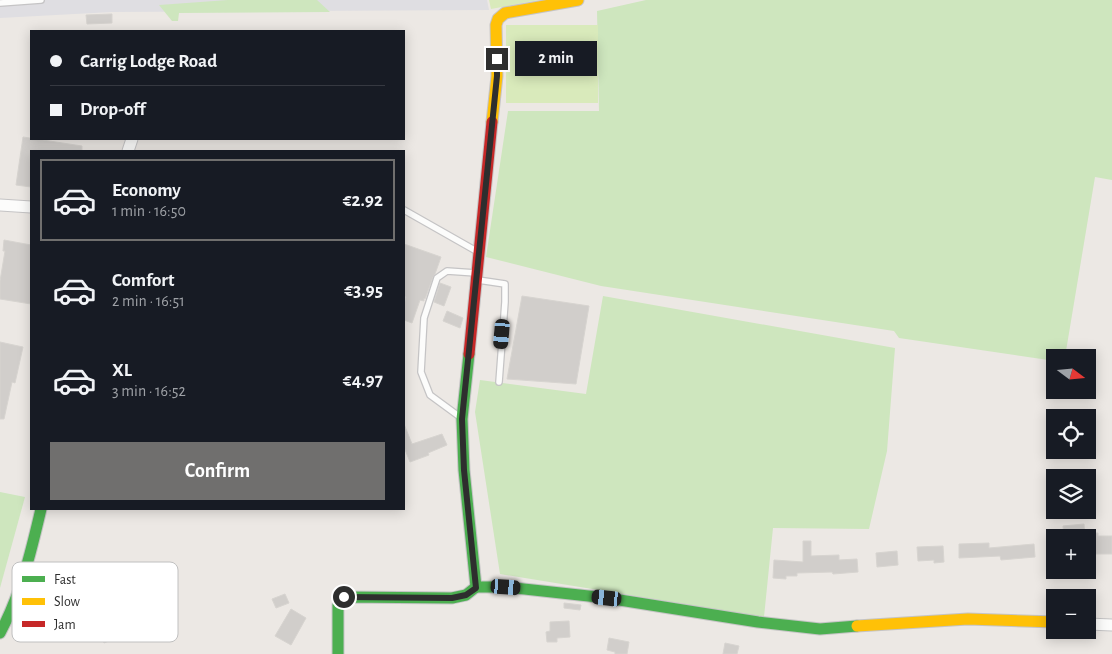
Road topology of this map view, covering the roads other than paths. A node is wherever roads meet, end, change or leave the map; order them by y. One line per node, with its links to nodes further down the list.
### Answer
1 (41, 0): 3 (lane)
2 (578, 0): 7 (street)
3 (0, 3)
4 (0, 205): 5 (street)
5 (30, 208)
6 (405, 211): 7 (lane)
7 (479, 253): 8 (street)
8 (476, 276): 9 (lane); 10 (street); 10 (lane)
9 (499, 382)
10 (462, 419): 13 (street)
11 (41, 510): 12 (street)
12 (27, 562)
13 (476, 588): 15 (street); 19 (street)
14 (12, 611): 18 (street)
15 (1046, 622)
16 (1096, 624): 17 (street)
17 (1112, 625)
18 (0, 633)
19 (338, 654)

